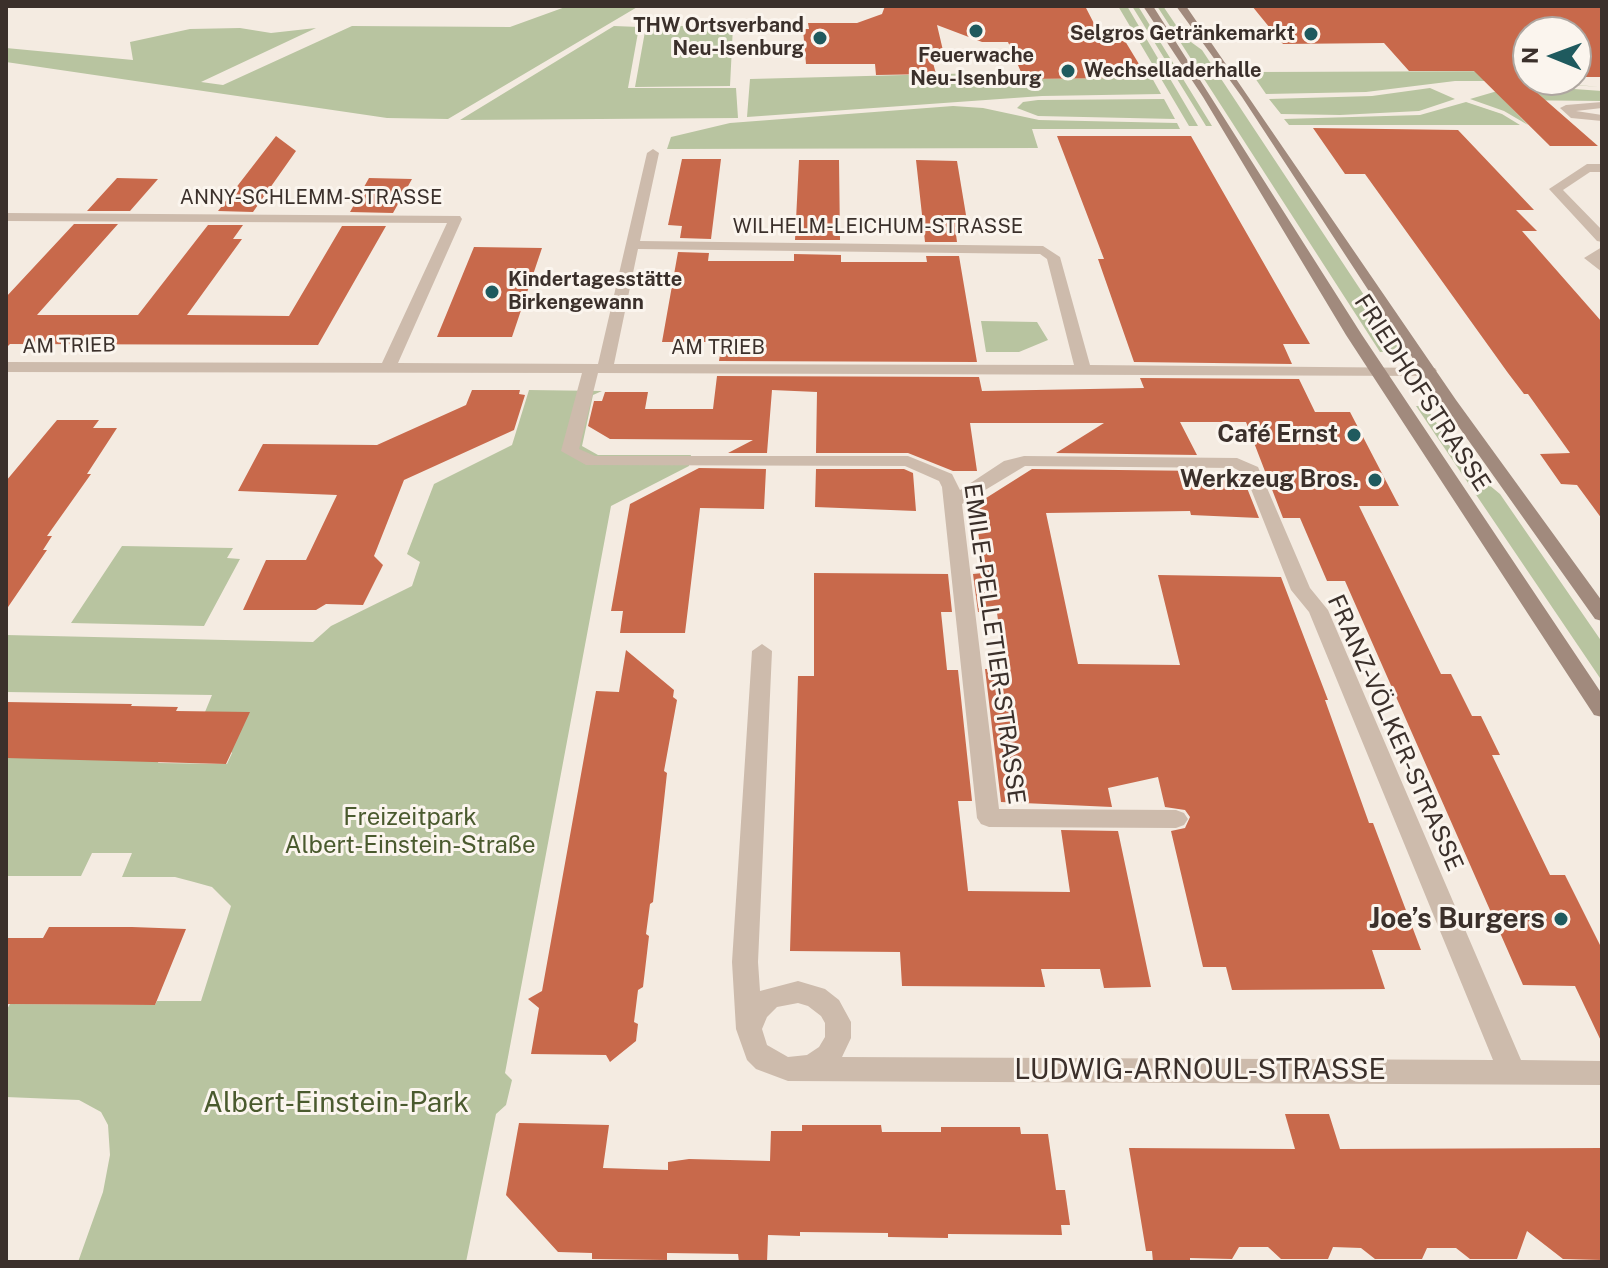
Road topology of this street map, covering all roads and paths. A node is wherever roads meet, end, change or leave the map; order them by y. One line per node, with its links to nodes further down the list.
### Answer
1 (1148, 6): 16 (main road, FRIEDHOFSTRASSE)
2 (1181, 6): 17 (main road, FRIEDHOFSTRASSE)
3 (1601, 105): 4 (street)
4 (1602, 118)
5 (653, 153): 9 (street)
6 (1602, 168): 8 (street)
7 (6, 217): 12 (street, ANNY-SCHLEMM-STRASSE)
8 (1602, 238)
9 (632, 245): 14 (street); 15 (street, WILHELM-LEICHUM-STRASSE)
10 (1602, 251): 11 (street)
11 (1602, 268)
12 (389, 366): 13 (street, AM TRIEB); 14 (street, AM TRIEB)
13 (12, 367): 18 (street)
14 (598, 368): 15 (street, AM TRIEB); 19 (street, EMILE-PELLETIER-STRASSE)
15 (1083, 370): 16 (street, AM TRIEB)
16 (1379, 371): 17 (street, AM TRIEB); 22 (main road, FRIEDHOFSTRASSE)
17 (1429, 371): 20 (main road, FRIEDHOFSTRASSE)
18 (6, 384)
19 (952, 503): 23 (street, EMILE-PELLETIER-STRASSE); 26 (street, FRANZ-VÖLKER-STRASSE)
20 (1602, 615)
21 (762, 651): 24 (street, LUDWIG-ARNOUL-STRASSE)
22 (1602, 710)
23 (1176, 819)
24 (749, 1029): 25 (street, LUDWIG-ARNOUL-STRASSE); 25 (street)
25 (797, 1069): 26 (street, LUDWIG-ARNOUL-STRASSE)
26 (1512, 1072): 27 (street, LUDWIG-ARNOUL-STRASSE)
27 (1602, 1073)

